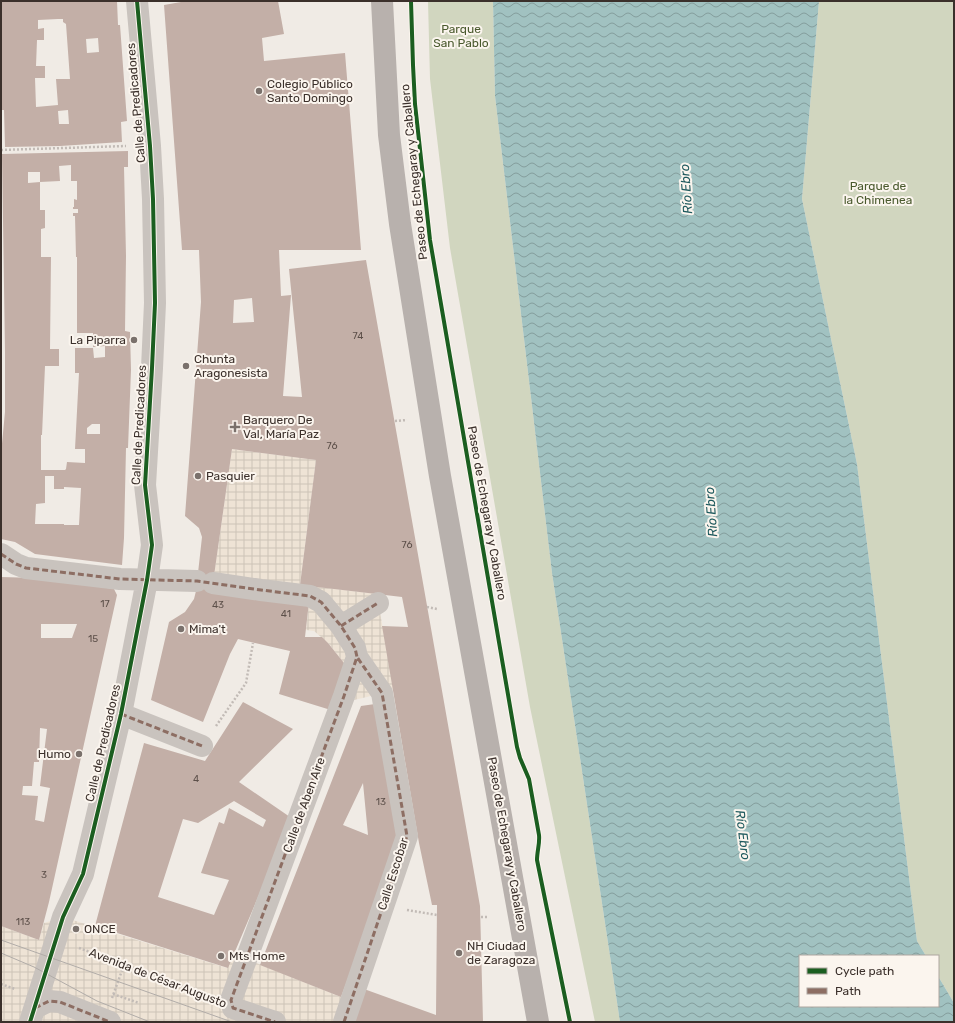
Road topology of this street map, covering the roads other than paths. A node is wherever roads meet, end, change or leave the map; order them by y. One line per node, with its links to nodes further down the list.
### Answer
1 (136, 1): 4 (street, Calle de Predicadores)
2 (382, 1): 15 (main road, Paseo de Echegaray y Caballero)
3 (1, 554): 4 (street)
4 (147, 580): 6 (street); 8 (street, Calle de Predicadores)
5 (378, 603): 6 (street)
6 (341, 626): 7 (street)
7 (357, 657): 10 (street, Calle de Aben Aire); 14 (street, Calle Escobar)
8 (121, 714): 9 (street); 11 (street, Calle de Predicadores)
9 (202, 746)
10 (233, 994): 13 (street, Avenida de César Augusto)
11 (33, 1015): 12 (street)
12 (107, 1021)
13 (275, 1022)
14 (344, 1022)
15 (538, 1022)

